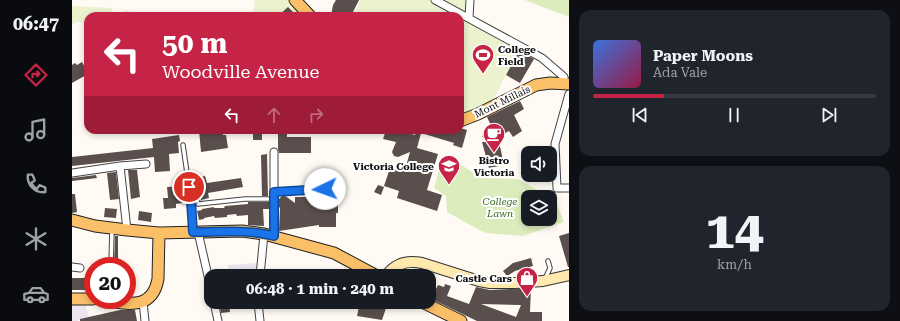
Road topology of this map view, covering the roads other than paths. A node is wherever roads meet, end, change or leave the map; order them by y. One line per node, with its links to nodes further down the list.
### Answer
1 (295, 0): 4 (main road)
2 (435, 0): 5 (street)
3 (470, 0): 7 (street)
4 (306, 12)
5 (457, 12)
6 (464, 16): 7 (street)
7 (468, 18): 8 (street)
8 (567, 84): 10 (main road, Mont Millais)
9 (569, 94): 17 (street)
10 (464, 119)
11 (182, 145): 23 (lane)
12 (274, 152): 19 (street)
13 (146, 164): 14 (street)
14 (120, 166): 15 (street); 22 (street)
15 (72, 173)
16 (194, 182): 19 (lane)
17 (569, 188)
18 (325, 189): 19 (lane)
19 (274, 196): 25 (street)
20 (72, 220): 21 (main road)
21 (112, 228): 22 (main road); 26 (lane)
22 (126, 230): 24 (main road)
23 (195, 232): 24 (main road); 25 (main road); 30 (street)
24 (159, 233): 38 (main road)
25 (269, 235): 31 (street); 32 (main road)
26 (111, 257)
27 (548, 261): 35 (lane)
28 (72, 267): 29 (street)
29 (80, 268)
30 (205, 269)
31 (262, 269)
32 (363, 269)
33 (392, 269): 35 (main road)
34 (569, 276): 35 (main road)
35 (543, 282)
36 (72, 299): 37 (main road)
37 (84, 299)
38 (143, 302): 39 (main road); 43 (street)
39 (136, 303)
40 (215, 309): 44 (street)
41 (259, 309): 45 (street)
42 (436, 309): 46 (main road)
43 (145, 321)
44 (218, 321)
45 (260, 321)
46 (461, 321)

